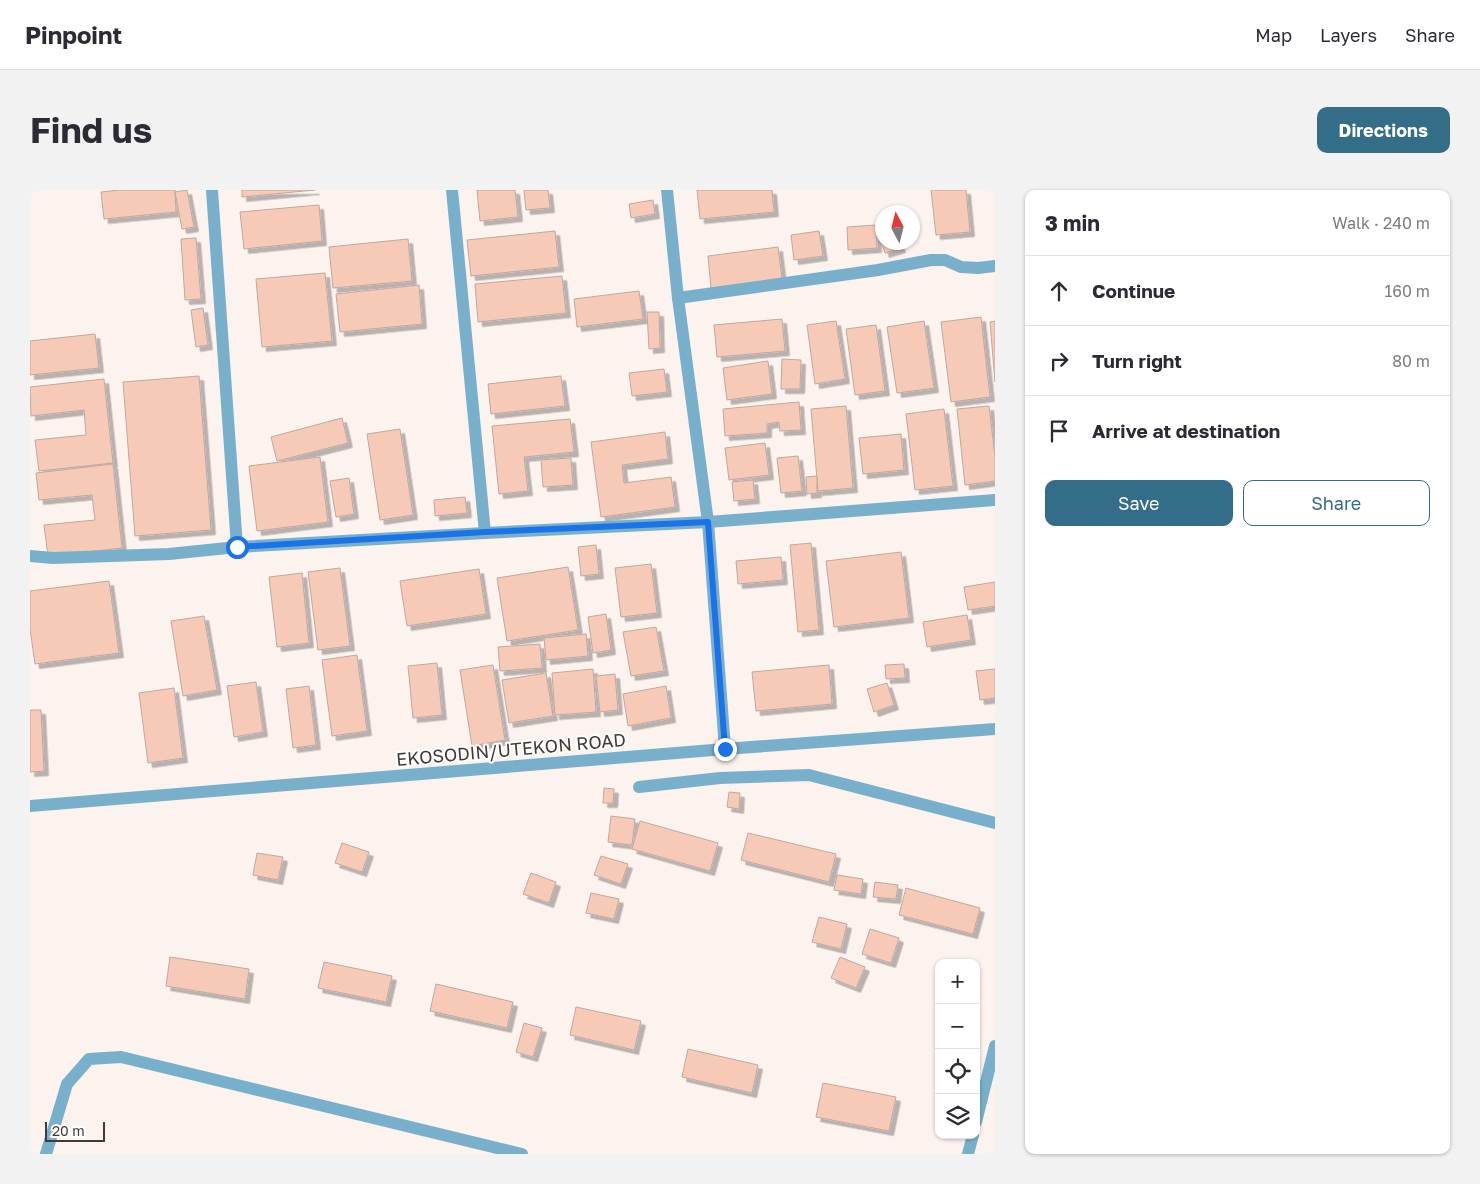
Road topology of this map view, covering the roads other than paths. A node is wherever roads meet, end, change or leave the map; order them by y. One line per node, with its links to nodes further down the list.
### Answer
1 (212, 190): 9 (street)
2 (452, 190): 8 (street)
3 (667, 190): 5 (street)
4 (995, 266): 5 (street)
5 (678, 298): 7 (street)
6 (995, 500): 7 (street)
7 (708, 522): 8 (street); 12 (street)
8 (485, 532): 9 (street)
9 (237, 547): 10 (street)
10 (30, 556)
11 (995, 729): 12 (street, EKOSODIN/UTEKON ROAD)
12 (725, 749): 14 (street, EKOSODIN/UTEKON ROAD)
13 (639, 787): 15 (street)
14 (30, 806)
15 (995, 824)
16 (995, 1046): 17 (street)
17 (980, 1106)
18 (972, 1139): 21 (street)
19 (46, 1154): 20 (street)
20 (522, 1154)
21 (968, 1154)

